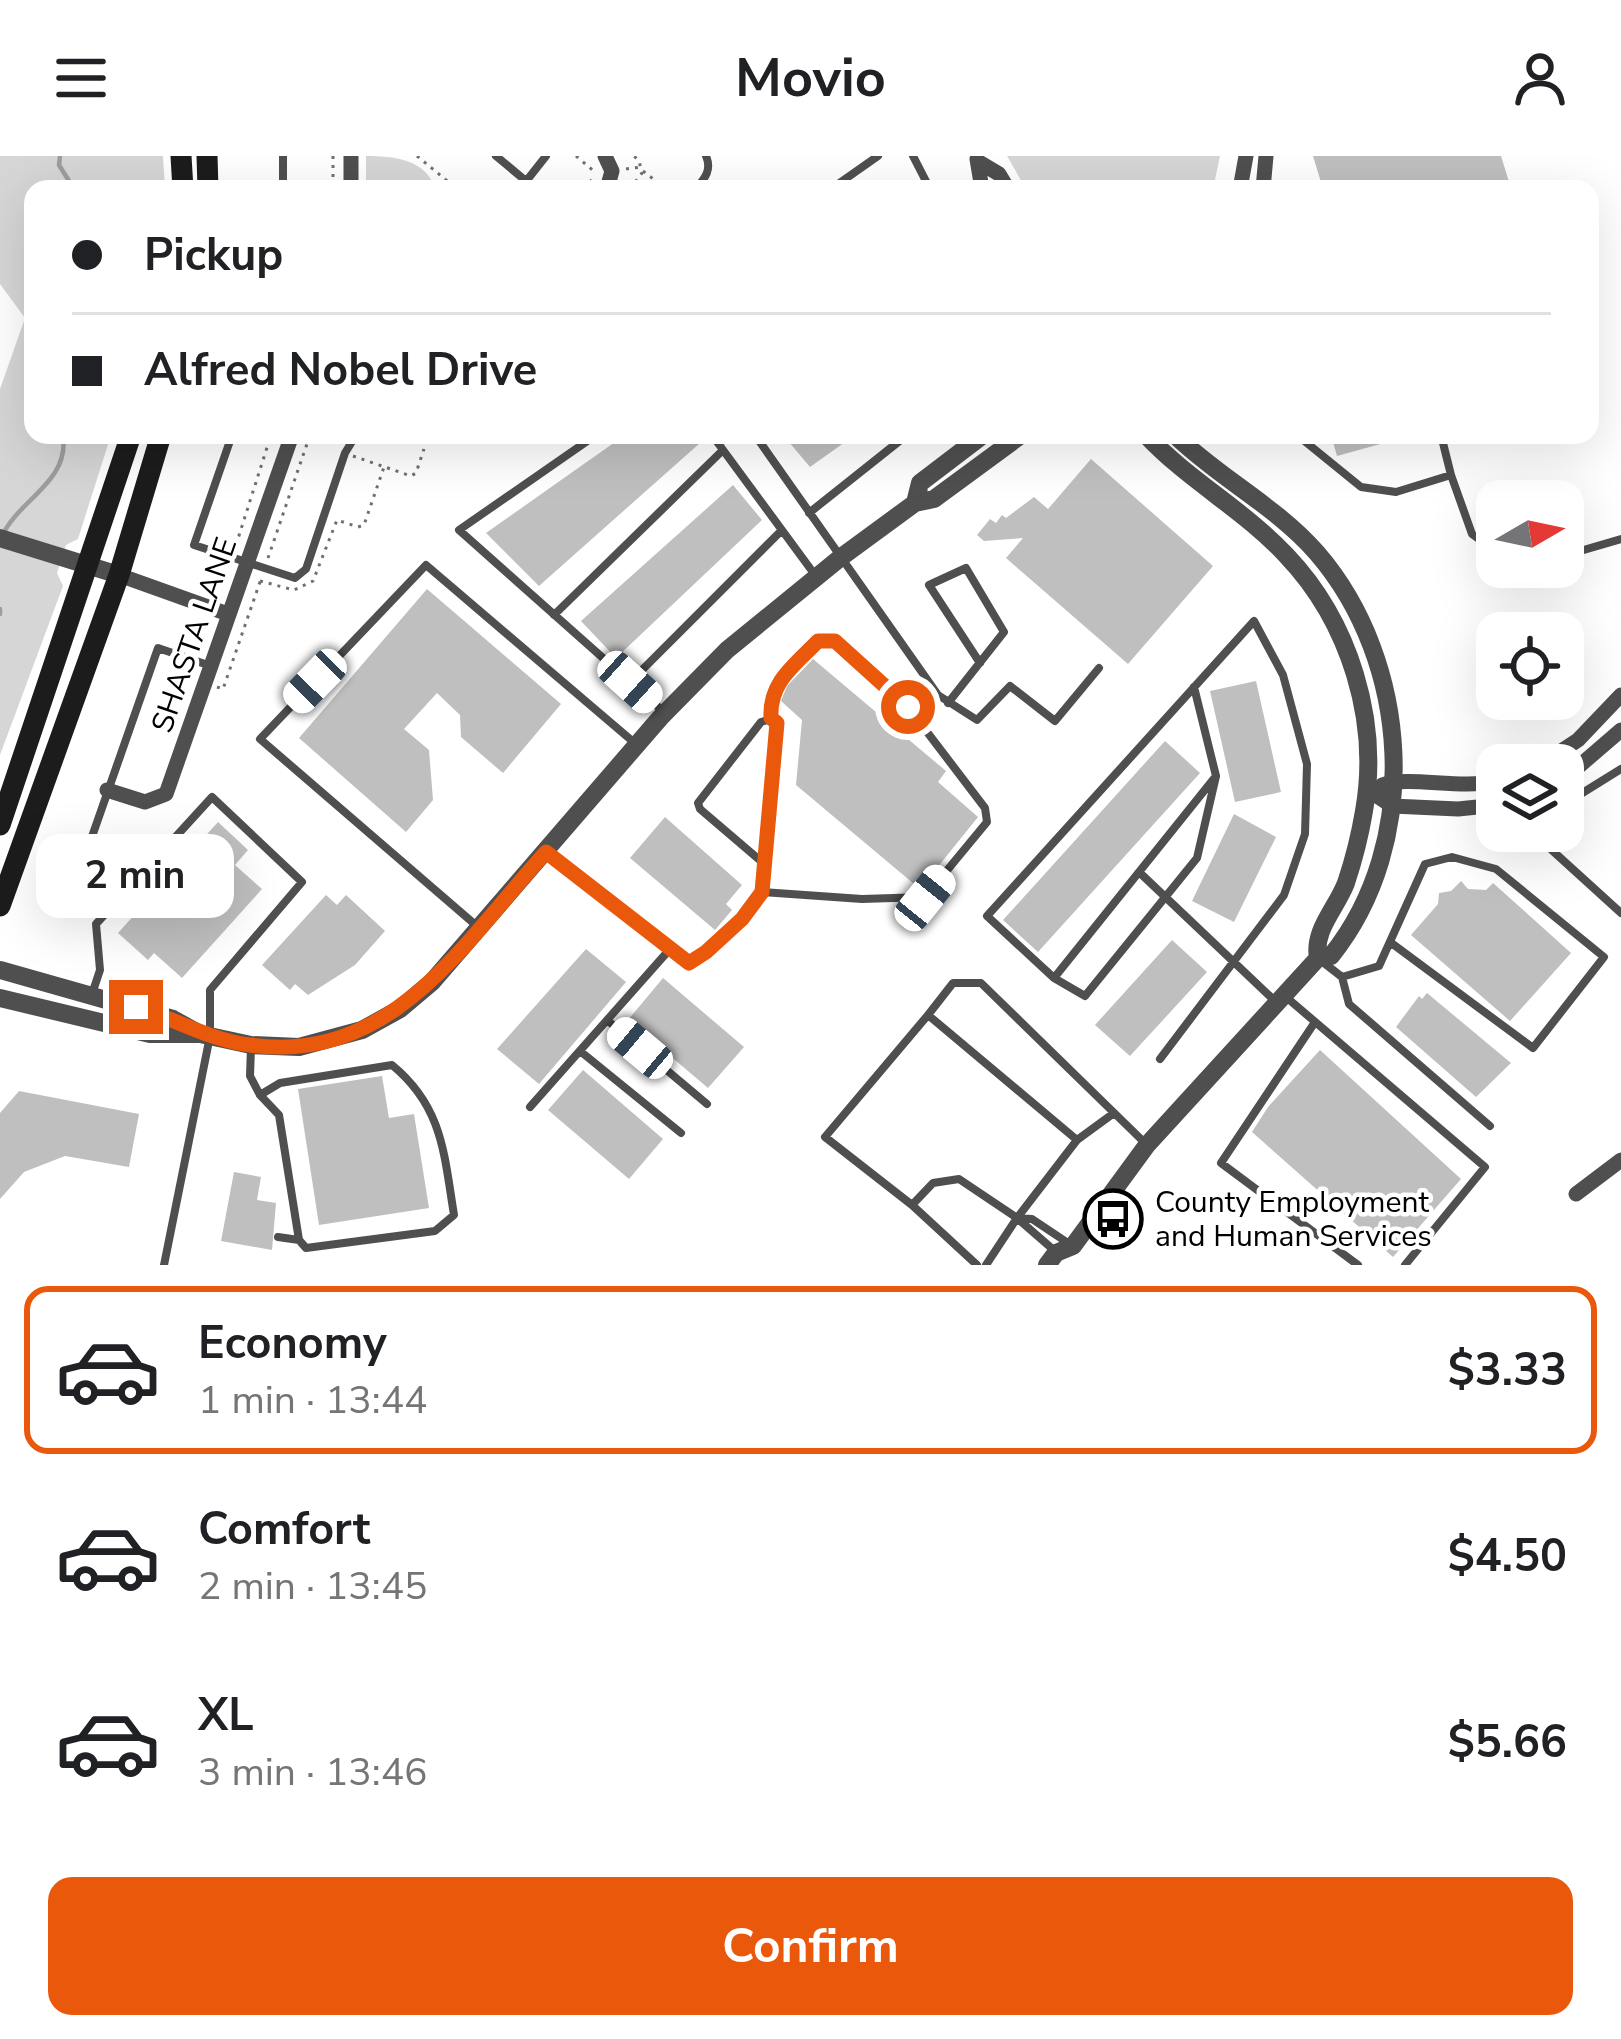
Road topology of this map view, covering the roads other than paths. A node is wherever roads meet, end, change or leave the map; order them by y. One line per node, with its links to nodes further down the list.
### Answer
1 (496, 156): 5 (lane)
2 (546, 156): 6 (lane)
3 (878, 156): 7 (lane)
4 (977, 159): 8 (street)
5 (518, 180)
6 (527, 180)
7 (844, 180)
8 (1003, 180)
9 (128, 444): 35 (main road)
10 (158, 444): 36 (main road)
11 (229, 444): 34 (lane)
12 (288, 444): 34 (street, SHASTA LANE)
13 (350, 444): 34 (lane)
14 (583, 444): 39 (lane)
15 (719, 444): 24 (lane)
16 (761, 444): 27 (lane)
17 (897, 444): 27 (lane)
18 (971, 444): 26 (street)
19 (1010, 444): 26 (street)
20 (1155, 444): 58 (street)
21 (1186, 444): 55 (street)
22 (1308, 444): 25 (lane)
23 (1443, 444): 25 (lane)
24 (723, 450): 28 (lane); 39 (lane)
25 (1451, 475): 29 (lane)
26 (915, 503): 33 (street)
27 (809, 513): 33 (lane)
28 (782, 530): 37 (lane); 43 (lane)
29 (1476, 537)
30 (0, 538): 35 (street)
31 (1621, 539): 32 (lane)
32 (1584, 550)
33 (840, 557): 37 (street); 46 (lane)
34 (241, 560): 38 (street, SHASTA LANE)
35 (84, 565): 36 (street); 62 (main road)
36 (119, 575): 38 (street); 70 (main road)
37 (815, 576): 47 (street)
38 (228, 614): 41 (street, SHASTA LANE)
39 (554, 614): 43 (lane)
40 (980, 663): 40 (lane); 46 (lane)
41 (211, 666): 57 (street, SHASTA LANE); 57 (lane)
42 (1099, 668): 46 (lane)
43 (630, 682): 47 (lane)
44 (1194, 687): 54 (lane); 76 (lane); 79 (lane)
45 (1621, 695): 50 (street)
46 (948, 704)
47 (665, 713): 51 (street)
48 (771, 718): 66 (lane); 66 (lane); 68 (lane)
49 (1621, 730): 52 (street)
50 (1572, 744)
51 (637, 745): 64 (street); 72 (lane)
52 (1584, 766)
53 (1621, 769): 59 (lane)
54 (1216, 776): 67 (lane); 69 (lane)
55 (1395, 780): 56 (street); 58 (street); 60 (street)
56 (1476, 784)
57 (107, 790): 63 (lane)
58 (1368, 790): 60 (street); 75 (street)
59 (1584, 796)
60 (1392, 806): 61 (street); 75 (street)
61 (1476, 807)
62 (0, 824)
63 (88, 848)
64 (546, 852): 72 (street); 74 (lane)
65 (1553, 852): 71 (lane)
66 (762, 862): 68 (lane)
67 (1138, 872): 69 (lane); 79 (lane)
68 (762, 892): 74 (lane)
69 (1165, 897): 76 (lane); 79 (lane)
70 (0, 906)
71 (1621, 913)
72 (479, 928): 87 (street)
73 (1390, 941): 73 (lane); 78 (lane)
74 (670, 949): 84 (lane)
75 (1318, 958): 78 (lane); 82 (street)
76 (1234, 962): 82 (lane); 89 (lane)
77 (0, 970): 80 (street)
78 (1342, 977): 94 (lane)
79 (1054, 978)
80 (92, 995): 86 (street); 86 (lane)
81 (0, 998): 86 (street)
82 (1281, 1000): 85 (lane); 97 (street)
83 (928, 1015): 93 (lane); 96 (lane); 100 (lane)
84 (607, 1020): 88 (lane); 91 (lane)
85 (1315, 1022): 108 (lane); 109 (lane)
86 (205, 1035): 87 (street); 105 (lane)
87 (251, 1046): 90 (lane)
88 (580, 1051): 92 (lane); 95 (lane)
89 (1160, 1059)
90 (260, 1095): 103 (lane); 103 (lane)
91 (707, 1103)
92 (530, 1107)
93 (1114, 1113): 96 (lane); 97 (lane)
94 (1490, 1126)
95 (681, 1133)
96 (1077, 1140): 101 (lane)
97 (1147, 1145): 104 (street)
98 (1621, 1160): 99 (street)
99 (1576, 1194)
100 (912, 1205): 101 (lane); 106 (lane)
101 (1016, 1218): 104 (lane); 104 (lane); 107 (lane)
102 (278, 1237): 103 (lane)
103 (299, 1240)
104 (1062, 1257)
105 (164, 1265)
106 (977, 1265)
107 (986, 1265)
108 (1358, 1265)
109 (1405, 1265)

